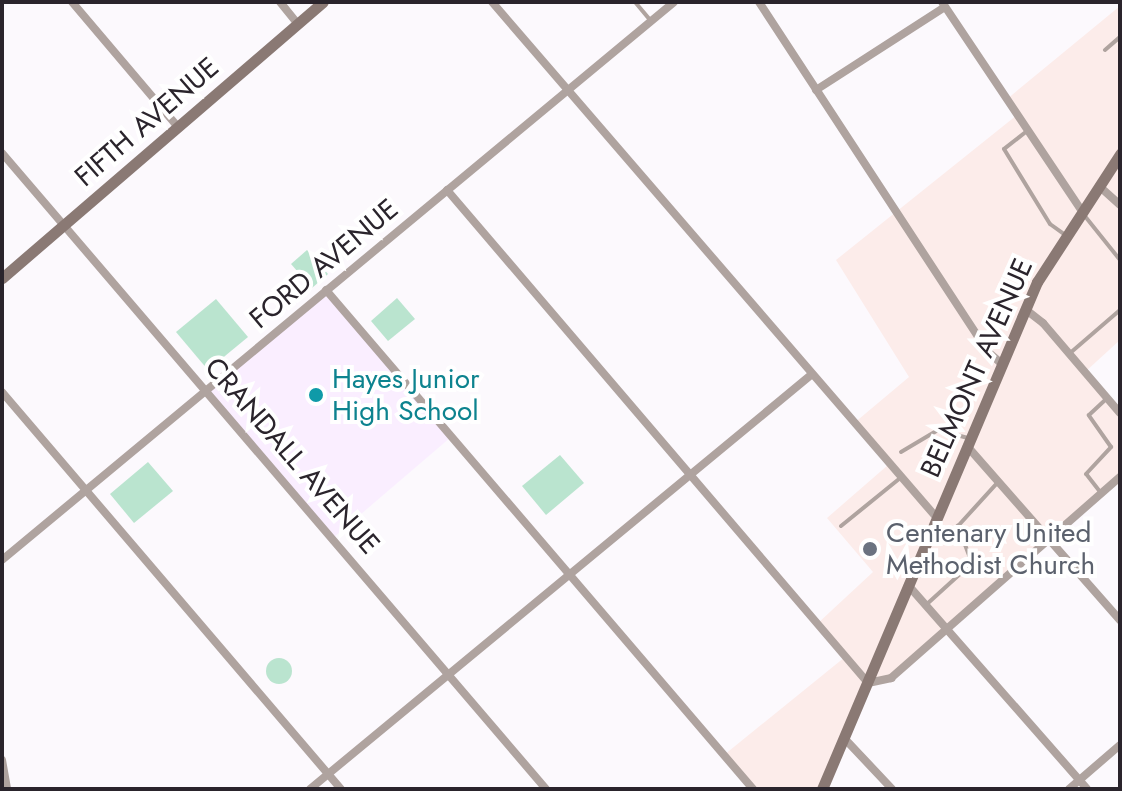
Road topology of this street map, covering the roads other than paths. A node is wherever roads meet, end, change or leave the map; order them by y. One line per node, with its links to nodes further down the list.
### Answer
1 (72, 2): 15 (street)
2 (280, 2): 10 (street)
3 (323, 2): 10 (main road, FIFTH AVENUE)
4 (492, 2): 13 (street)
5 (635, 2): 9 (lane)
6 (674, 2): 9 (street, FORD AVENUE)
7 (759, 2): 14 (street)
8 (944, 4): 14 (street); 16 (street)
9 (651, 21): 13 (street, FORD AVENUE)
10 (298, 24): 15 (main road, FIFTH AVENUE)
11 (1120, 37): 12 (lane)
12 (1105, 50)
13 (567, 90): 20 (street, FORD AVENUE); 32 (street)
14 (816, 90): 31 (street)
15 (178, 127): 23 (main road, FIFTH AVENUE)
16 (1028, 131): 22 (street); 24 (lane)
17 (2, 153): 23 (street, CRANDALL AVENUE)
18 (1120, 154): 19 (main road, BELMONT AVENUE)
19 (1099, 186): 21 (street); 22 (main road, BELMONT AVENUE)
20 (447, 190): 27 (street, FORD AVENUE); 39 (street)
21 (1120, 205)
22 (1082, 211): 24 (main road, BELMONT AVENUE); 25 (lane)
23 (64, 225): 26 (main road, FIFTH AVENUE); 33 (street, CRANDALL AVENUE)
24 (1066, 236): 28 (main road, BELMONT AVENUE)
25 (1120, 260)
26 (2, 278)
27 (326, 290): 33 (street, FORD AVENUE); 49 (street)
28 (1025, 309): 30 (street); 31 (main road, BELMONT AVENUE)
29 (1120, 310): 30 (lane)
30 (1069, 354): 35 (street)
31 (1002, 364): 37 (main road, BELMONT AVENUE)
32 (811, 375): 39 (street); 41 (street)
33 (206, 390): 43 (street, FORD AVENUE); 54 (street, CRANDALL AVENUE)
34 (2, 392): 43 (street)
35 (1107, 398): 36 (street); 44 (lane)
36 (1120, 413)
37 (968, 443): 38 (lane); 42 (street); 45 (main road, BELMONT AVENUE)
38 (901, 452)
39 (690, 475): 49 (street); 55 (street)
40 (1120, 477): 44 (street)
41 (899, 479): 45 (street); 46 (lane)
42 (1000, 480): 47 (street); 51 (lane)
43 (86, 490): 48 (street, FORD AVENUE); 59 (street)
44 (1101, 493): 47 (street)
45 (937, 518): 50 (main road, BELMONT AVENUE)
46 (841, 526)
47 (1049, 537): 52 (street); 53 (street)
48 (2, 560)
49 (569, 575): 54 (street); 65 (street)
50 (908, 585): 51 (street); 55 (main road, BELMONT AVENUE)
51 (927, 604): 53 (street)
52 (1120, 620)
53 (948, 626): 55 (street); 60 (street)
54 (449, 674): 59 (street); 64 (street, CRANDALL AVENUE)
55 (868, 683): 56 (main road, BELMONT AVENUE)
56 (844, 738): 66 (main road, BELMONT AVENUE); 67 (street)
57 (1120, 745): 60 (street)
58 (2, 760): 61 (street)
59 (328, 774): 62 (street); 63 (street)
60 (1079, 780): 68 (street); 69 (street)
61 (7, 789)
62 (310, 789)
63 (341, 789)
64 (546, 789)
65 (753, 789)
66 (822, 789)
67 (892, 789)
68 (1069, 789)
69 (1087, 789)

